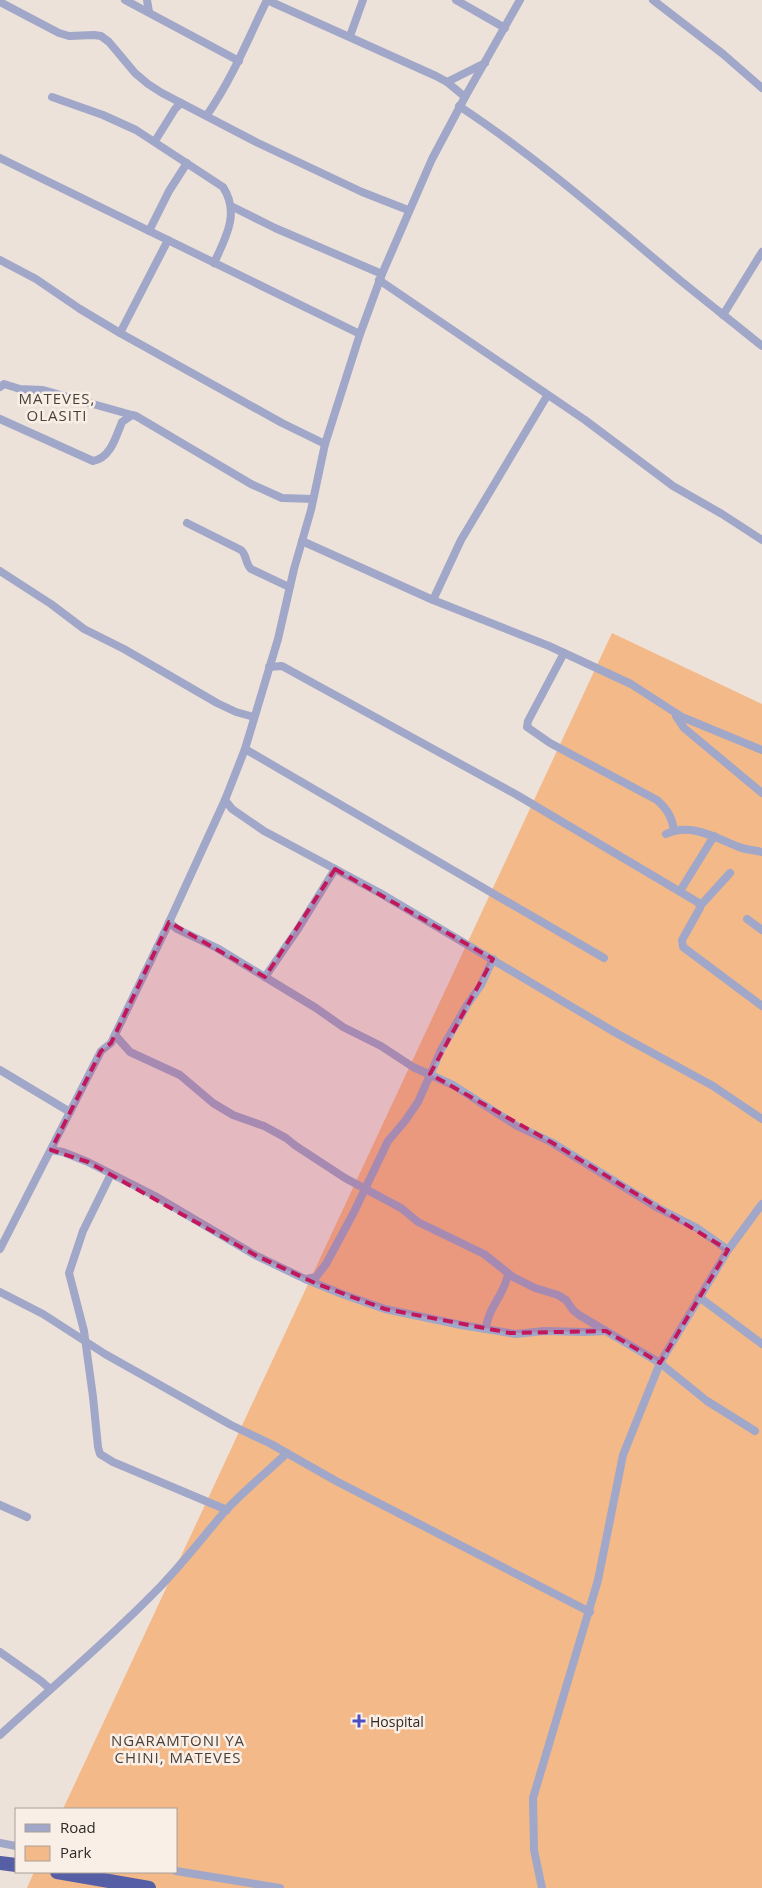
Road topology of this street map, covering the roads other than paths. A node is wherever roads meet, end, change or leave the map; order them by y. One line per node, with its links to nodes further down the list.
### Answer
1 (125, 0): 9 (street)
2 (146, 0): 9 (street)
3 (267, 0): 11 (street); 12 (street)
4 (363, 0): 11 (street)
5 (456, 0): 10 (street)
6 (520, 0): 10 (street)
7 (653, 0): 15 (street)
8 (0, 2): 18 (street)
9 (149, 12): 12 (street)
10 (506, 28): 13 (street)
11 (350, 36): 14 (street)
12 (239, 61): 20 (street)
13 (485, 63): 14 (street); 17 (street)
14 (447, 82): 17 (street)
15 (762, 88)
16 (52, 97): 21 (street)
17 (465, 97): 19 (street)
18 (181, 103): 20 (street); 21 (street)
19 (459, 106): 25 (street); 32 (street)
20 (207, 115): 25 (street)
21 (155, 141): 23 (street)
22 (0, 158): 26 (street)
23 (187, 163): 24 (street); 26 (street)
24 (231, 206): 30 (street); 31 (street)
25 (408, 210): 31 (street)
26 (149, 230): 27 (street)
27 (168, 240): 30 (street); 33 (street)
28 (762, 252): 32 (street)
29 (0, 260): 33 (street)
30 (214, 263): 34 (street)
31 (380, 277): 34 (street); 37 (street)
32 (724, 315): 35 (street)
33 (120, 333): 40 (street)
34 (360, 334): 40 (street)
35 (762, 346)
36 (0, 387): 38 (street)
37 (547, 396): 43 (street); 47 (street)
38 (132, 415): 39 (street); 41 (street)
39 (0, 419)
40 (326, 444): 41 (street)
41 (313, 499): 44 (street)
42 (187, 523): 46 (street)
43 (762, 540)
44 (302, 541): 46 (street); 47 (street)
45 (0, 571): 51 (street)
46 (289, 587): 49 (street)
47 (433, 600): 48 (street)
48 (564, 653): 50 (street); 56 (street)
49 (270, 666): 51 (street); 60 (street)
50 (675, 714): 53 (street); 54 (street)
51 (254, 718): 52 (street)
52 (244, 748): 55 (street); 65 (street)
53 (762, 750)
54 (762, 794)
55 (224, 800): 58 (street); 63 (street)
56 (714, 836): 57 (street); 60 (street)
57 (762, 852)
58 (335, 869): 66 (street); 67 (street)
59 (730, 873): 61 (street)
60 (680, 891): 61 (street)
61 (701, 906): 68 (street)
62 (747, 919): 64 (street)
63 (169, 922): 67 (street); 69 (street)
64 (762, 930)
65 (604, 958)
66 (493, 960): 71 (street); 73 (street)
67 (265, 976): 71 (street)
68 (762, 1006)
69 (115, 1035): 72 (street); 76 (street)
70 (0, 1070): 72 (street)
71 (430, 1074): 76 (street); 79 (street)
72 (70, 1112): 74 (street)
73 (762, 1119)
74 (52, 1150): 75 (street); 78 (street)
75 (111, 1174): 81 (street); 86 (street)
76 (365, 1188): 80 (street); 81 (street)
77 (762, 1204): 79 (street)
78 (0, 1249)
79 (728, 1250): 83 (street)
80 (508, 1274): 84 (street); 85 (street)
81 (305, 1279): 84 (street)
82 (0, 1292): 86 (street)
83 (700, 1298): 87 (street); 88 (street)
84 (486, 1329): 85 (street)
85 (606, 1331): 88 (street)
86 (85, 1341): 90 (street); 92 (street)
87 (762, 1344)
88 (660, 1363): 89 (street); 94 (street)
89 (754, 1432)
90 (287, 1453): 92 (street); 94 (street)
91 (0, 1505): 93 (street)
92 (227, 1510): 96 (street)
93 (27, 1517)
94 (590, 1612): 106 (street)
95 (0, 1652): 96 (street)
96 (50, 1689): 97 (street)
97 (0, 1735)
98 (0, 1843): 99 (street)
99 (15, 1846)
100 (0, 1863): 101 (highway)
101 (15, 1865)
102 (178, 1870): 105 (street)
103 (63, 1873): 104 (highway)
104 (149, 1888)
105 (280, 1888)
106 (542, 1888)

